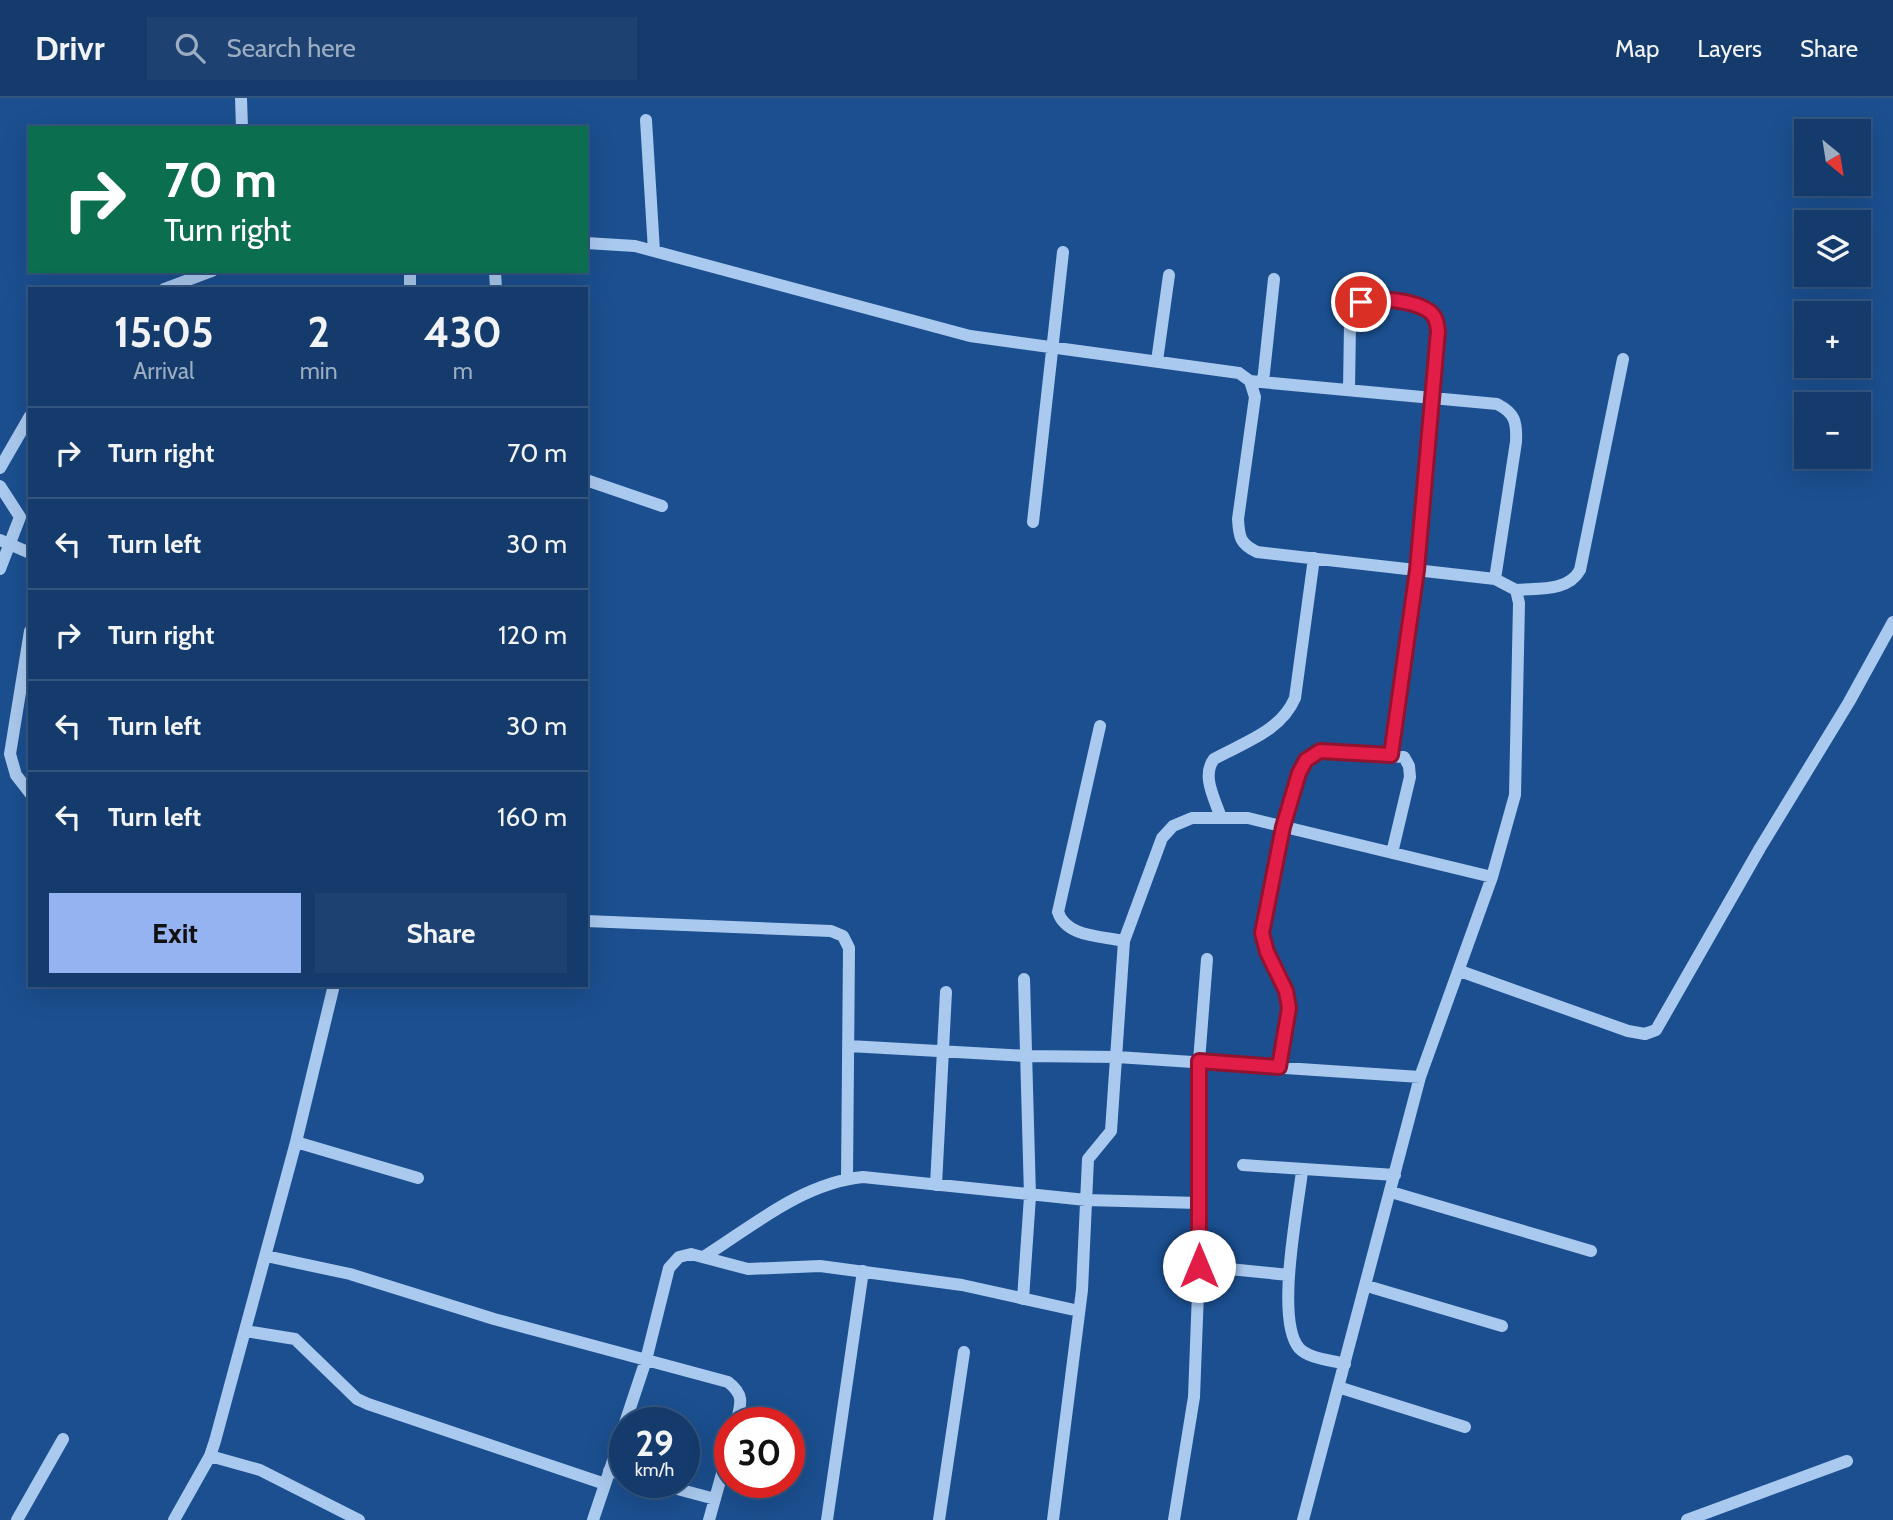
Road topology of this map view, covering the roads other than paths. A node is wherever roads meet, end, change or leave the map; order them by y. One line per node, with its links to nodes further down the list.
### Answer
1 (241, 98): 3 (street)
2 (646, 120): 5 (street)
3 (242, 126)
4 (588, 243): 5 (street)
5 (654, 251): 11 (street)
6 (1063, 252): 11 (street)
7 (207, 273): 10 (street)
8 (1169, 275): 13 (street)
9 (1274, 279): 14 (street)
10 (169, 287)
11 (1050, 348): 13 (street); 22 (street)
12 (1623, 359): 29 (street)
13 (1157, 361): 14 (street)
14 (1256, 382): 15 (street); 25 (street)
15 (1349, 390): 16 (street); 16 (street)
16 (1432, 397): 27 (street); 28 (street)
17 (28, 419): 18 (street)
18 (0, 468)
19 (588, 481): 21 (street)
20 (0, 486): 23 (street)
21 (662, 506)
22 (1033, 522)
23 (5, 543): 24 (street); 26 (street)
24 (28, 552)
25 (1314, 558): 27 (street); 35 (street)
26 (0, 569)
27 (1417, 570): 28 (street); 33 (street)
28 (1495, 579): 29 (street)
29 (1516, 590): 38 (street)
30 (1893, 622): 42 (street)
31 (28, 643): 34 (street)
32 (1100, 726): 40 (street)
33 (1391, 755): 36 (street); 37 (street)
34 (28, 790)
35 (1221, 818): 36 (street); 40 (street)
36 (1283, 827): 37 (street); 51 (street)
37 (1392, 853): 38 (street)
38 (1492, 877): 42 (street)
39 (588, 921): 46 (street)
40 (1124, 941): 49 (street)
41 (1207, 959): 50 (street)
42 (1460, 971): 52 (street)
43 (1024, 979): 48 (street)
44 (334, 987): 53 (street)
45 (946, 992): 47 (street)
46 (849, 1046): 47 (street); 58 (street)
47 (942, 1051): 48 (street); 59 (street)
48 (1027, 1056): 49 (street); 61 (street)
49 (1117, 1056): 50 (street); 62 (street)
50 (1199, 1061): 51 (street); 63 (street)
51 (1279, 1067): 52 (street)
52 (1420, 1077): 56 (street)
53 (296, 1142): 57 (street); 65 (street)
54 (1243, 1165): 55 (street)
55 (1303, 1171): 56 (street); 69 (street)
56 (1395, 1175): 60 (street)
57 (418, 1178)
58 (847, 1178): 59 (street); 66 (street)
59 (936, 1185): 61 (street)
60 (1391, 1192): 64 (street); 70 (street)
61 (1030, 1196): 62 (street); 71 (street)
62 (1086, 1200): 63 (street); 72 (street)
63 (1199, 1203): 67 (street)
64 (1591, 1251)
65 (266, 1256): 74 (street); 76 (street)
66 (705, 1256): 68 (street); 76 (street)
67 (1199, 1266): 69 (street); 97 (street)
68 (863, 1271): 71 (street); 94 (street)
69 (1289, 1275): 77 (street)
70 (1367, 1286): 73 (street); 77 (street)
71 (1023, 1299): 72 (street)
72 (1079, 1311): 96 (street)
73 (1502, 1326)
74 (245, 1331): 83 (street); 86 (street)
75 (964, 1352): 95 (street)
76 (646, 1360): 79 (street); 80 (street)
77 (1345, 1364): 78 (street)
78 (1338, 1387): 81 (street); 98 (street)
79 (631, 1407)
80 (740, 1407)
81 (1465, 1427)
82 (63, 1439): 90 (street)
83 (210, 1456): 91 (street); 92 (street)
84 (1847, 1461): 99 (street)
85 (609, 1474): 86 (street)
86 (605, 1484): 89 (street)
87 (700, 1495): 88 (street)
88 (715, 1499): 93 (street)
89 (598, 1519)
90 (17, 1520)
91 (174, 1520)
92 (359, 1520)
93 (709, 1520)
94 (827, 1520)
95 (939, 1520)
96 (1053, 1520)
97 (1174, 1520)
98 (1303, 1520)
99 (1687, 1520)

